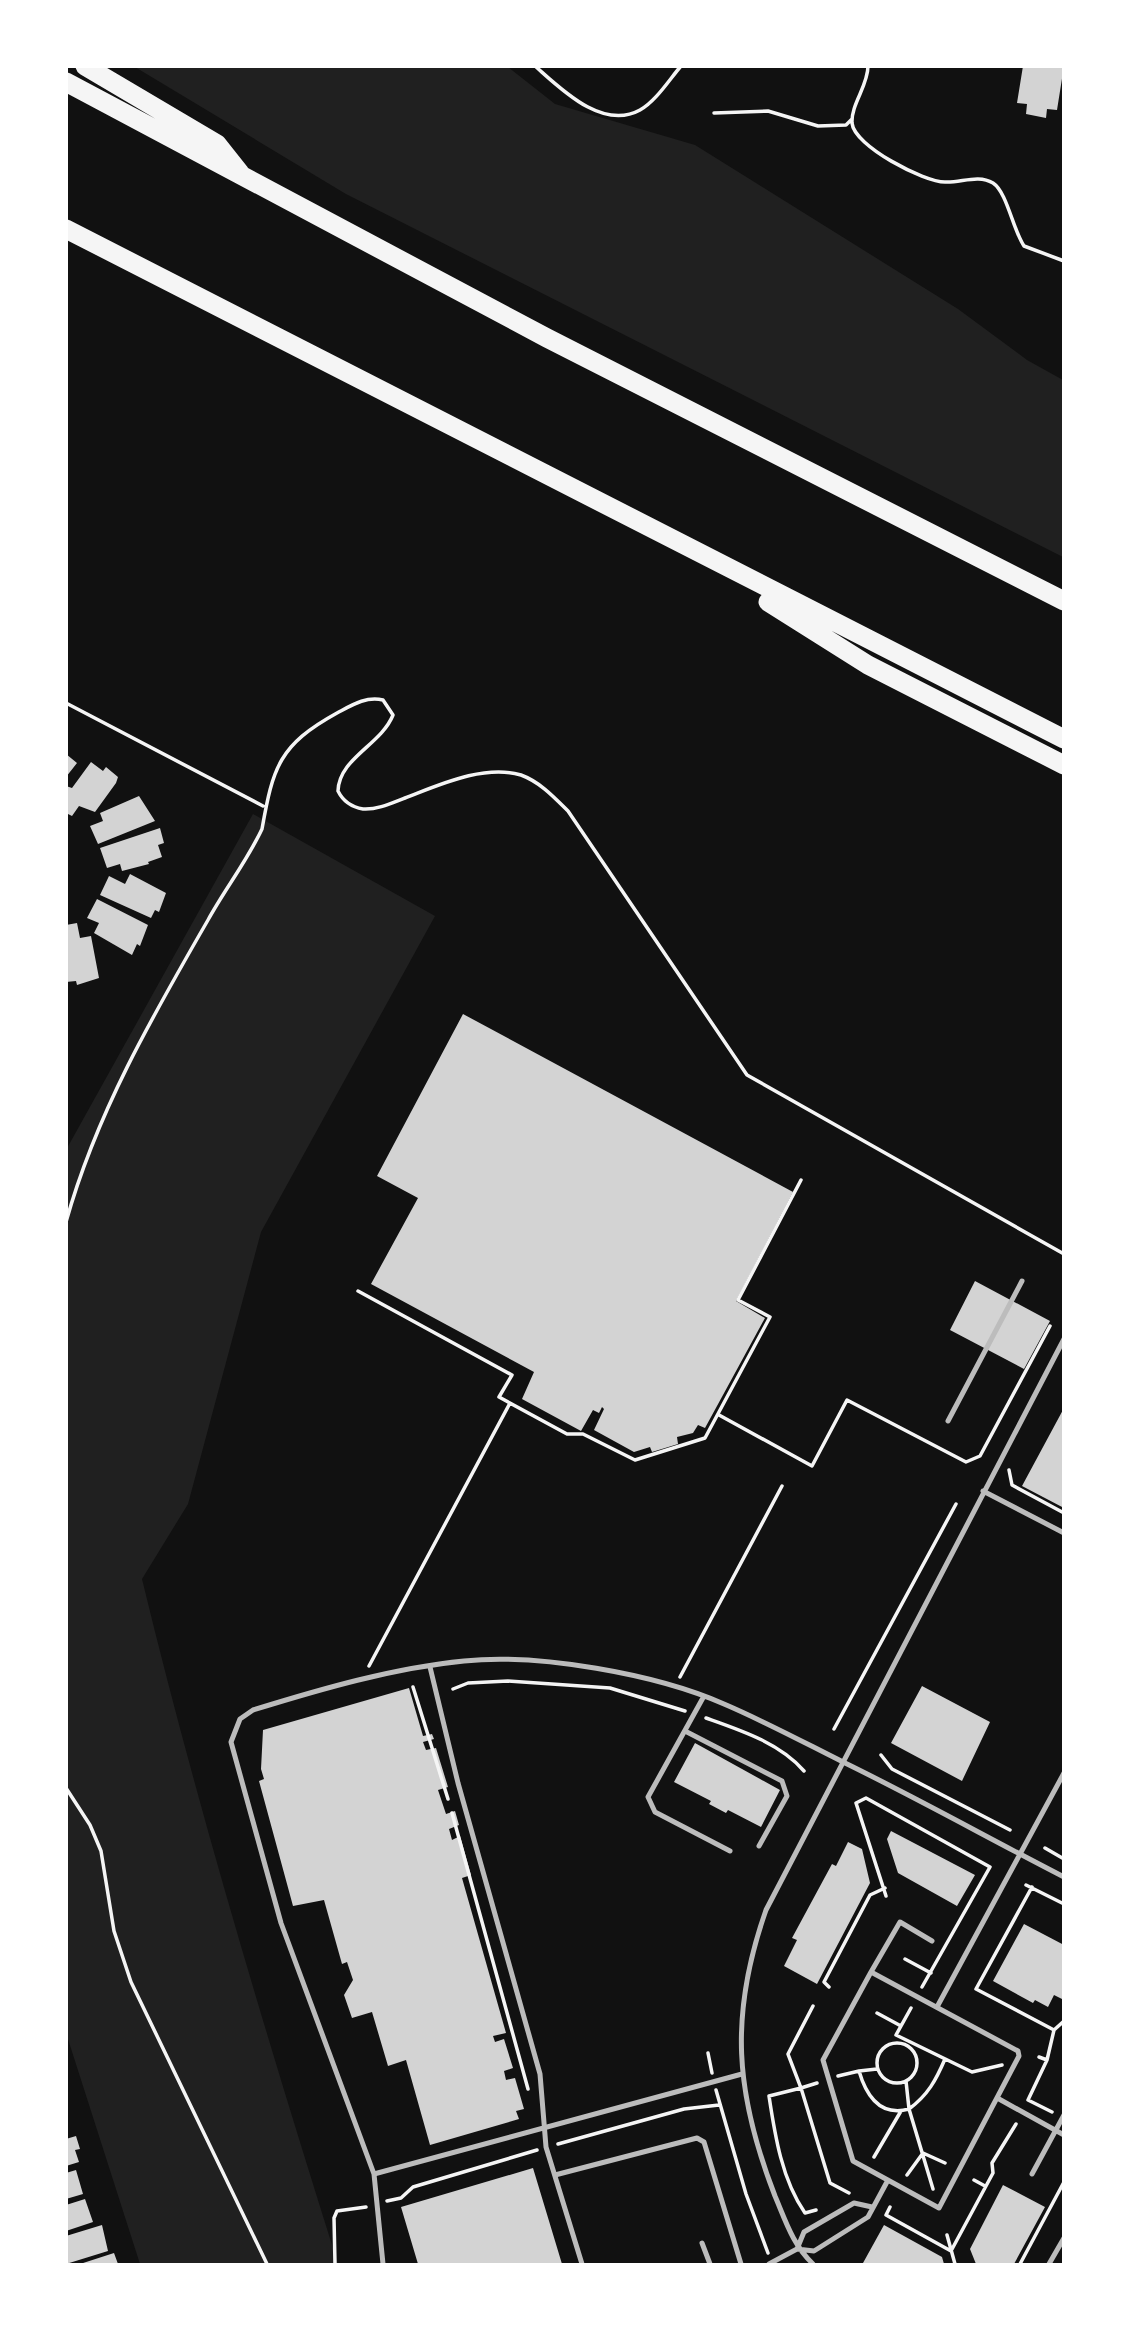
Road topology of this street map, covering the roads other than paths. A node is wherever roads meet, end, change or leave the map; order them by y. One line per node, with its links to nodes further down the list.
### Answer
1 (85, 66): 3 (highway)
2 (66, 82): 3 (highway)
3 (245, 179): 6 (highway)
4 (70, 231): 5 (highway)
5 (676, 543): 7 (highway); 8 (highway)
6 (1063, 601)
7 (1063, 739)
8 (1063, 765)
9 (1022, 1281): 11 (lane)
10 (1063, 1339): 12 (lane)
11 (948, 1421)
12 (983, 1491): 13 (lane); 17 (lane)
13 (1063, 1533)
14 (430, 1667): 15 (lane); 29 (lane); 32 (lane)
15 (704, 1696): 16 (lane); 17 (lane)
16 (685, 1731): 19 (lane); 20 (lane)
17 (845, 1763): 21 (lane); 26 (lane)
18 (1063, 1773): 21 (lane)
19 (759, 1846)
20 (730, 1851)
21 (1019, 1854): 22 (lane); 25 (lane)
22 (1063, 1877)
23 (932, 1941): 24 (lane)
24 (871, 1972): 25 (lane); 35 (lane)
25 (937, 2007): 27 (lane)
26 (742, 2074): 29 (lane); 39 (lane)
27 (999, 2099): 30 (lane); 35 (lane)
28 (1063, 2116): 30 (lane)
29 (546, 2125): 32 (lane); 34 (lane)
30 (1056, 2131): 31 (lane); 33 (lane)
31 (1063, 2135)
32 (374, 2174): 40 (lane)
33 (1032, 2174)
34 (555, 2175): 41 (lane); 43 (lane)
35 (888, 2180): 36 (lane)
36 (872, 2207): 39 (lane); 39 (lane)
37 (1063, 2238): 46 (lane)
38 (702, 2243): 42 (lane)
39 (797, 2249): 44 (lane); 45 (lane)
40 (383, 2264)
41 (582, 2264)
42 (710, 2264)
43 (741, 2264)
44 (770, 2264)
45 (813, 2264)
46 (1049, 2264)

